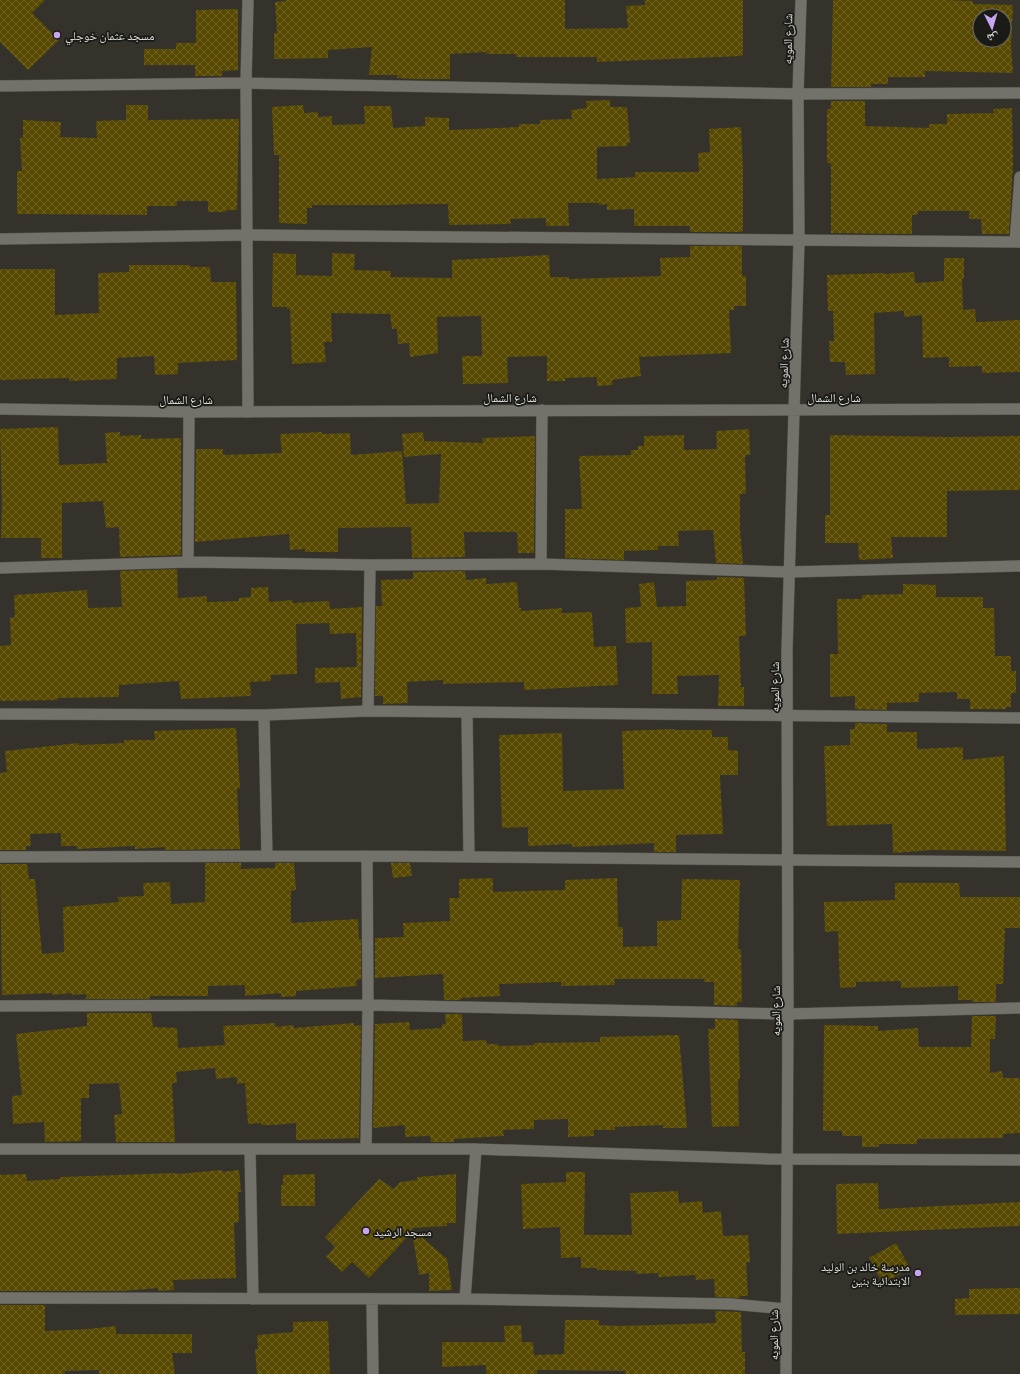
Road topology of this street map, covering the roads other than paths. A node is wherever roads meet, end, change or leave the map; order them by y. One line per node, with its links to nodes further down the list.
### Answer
1 (248, 0): 3 (street)
2 (801, 0): 6 (street, شارع المويه)
3 (246, 83): 4 (street); 6 (street); 8 (street)
4 (0, 86)
5 (1020, 93): 6 (street)
6 (798, 94): 10 (street, شارع المويه)
7 (1020, 177): 11 (street)
8 (248, 235): 9 (street); 10 (street); 17 (street)
9 (0, 239)
10 (800, 240): 11 (street); 15 (street, شارع المويه)
11 (1018, 242)
12 (0, 409): 16 (street, شارع الشمال)
13 (1020, 409): 15 (street, شارع الشمال)
14 (542, 410): 15 (street, شارع الشمال); 17 (street, شارع الشمال); 19 (street)
15 (794, 410): 23 (street, شارع المويه)
16 (188, 412): 17 (street, شارع الشمال); 18 (street)
17 (248, 412)
18 (188, 562): 20 (street); 22 (street)
19 (541, 564): 20 (street); 23 (street)
20 (370, 565): 24 (street)
21 (1020, 566): 23 (street)
22 (0, 568)
23 (788, 572): 27 (street, شارع المويه)
24 (368, 711): 25 (street); 28 (street)
25 (467, 712): 27 (street); 33 (street)
26 (0, 714): 28 (street)
27 (787, 714): 29 (street); 34 (street, شارع المويه)
28 (264, 716): 30 (street)
29 (1020, 718)
30 (267, 856): 31 (street); 32 (street)
31 (367, 856): 33 (street); 37 (street)
32 (0, 857)
33 (468, 857): 34 (street)
34 (788, 861): 35 (street); 39 (street, شارع المويه)
35 (1020, 862)
36 (0, 1006): 37 (street)
37 (368, 1006): 39 (street); 43 (street)
38 (1020, 1008): 39 (street)
39 (788, 1014): 44 (street, شارع المويه)
40 (0, 1149): 41 (street)
41 (250, 1149): 43 (street); 47 (street)
42 (476, 1149): 43 (street); 44 (street); 48 (street)
43 (366, 1150)
44 (788, 1158): 45 (street); 50 (street, شارع المويه)
45 (1020, 1160)
46 (0, 1298): 47 (street)
47 (253, 1299): 49 (street)
48 (465, 1299): 49 (street); 50 (street)
49 (372, 1300): 51 (street)
50 (786, 1309): 52 (street, شارع المويه)
51 (373, 1374)
52 (786, 1374)

